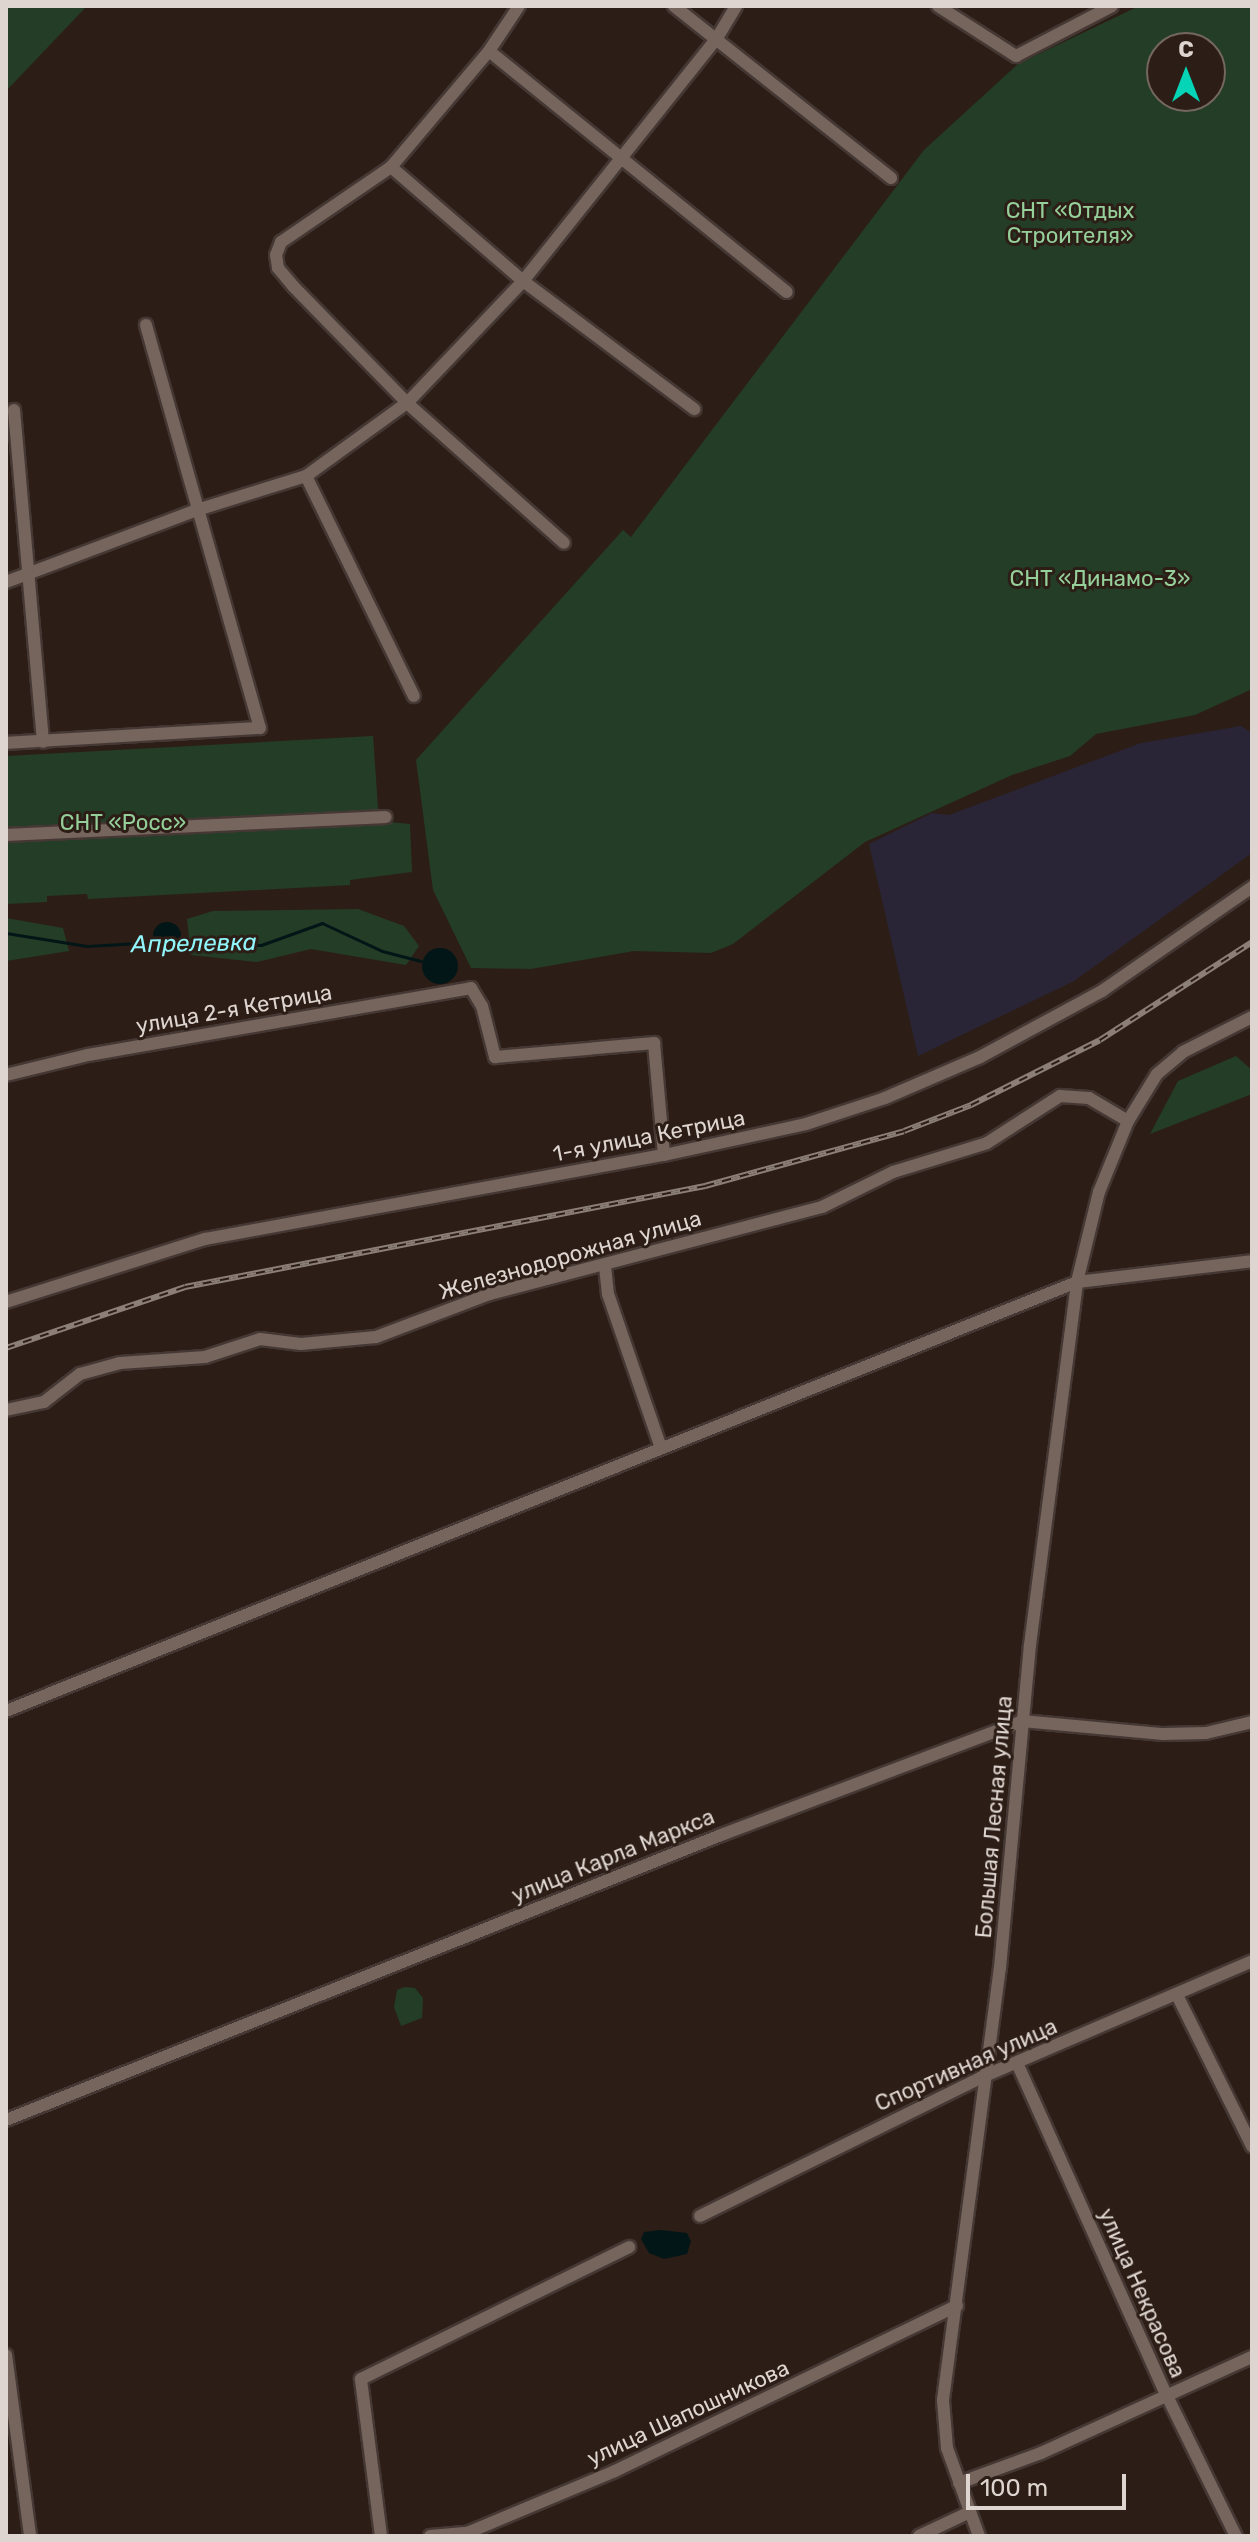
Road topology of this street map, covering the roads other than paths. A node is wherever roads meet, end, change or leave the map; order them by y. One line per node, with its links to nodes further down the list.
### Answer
1 (519, 6): 7 (street)
2 (674, 6): 6 (street)
3 (736, 6): 6 (street)
4 (938, 6): 5 (street)
5 (1112, 6)
6 (717, 38): 8 (street); 10 (street)
7 (489, 51): 8 (street); 9 (street)
8 (619, 161): 11 (street); 12 (street)
9 (391, 167): 11 (street); 14 (street)
10 (891, 178)
11 (523, 281): 14 (street); 15 (street)
12 (787, 292)
13 (146, 325): 18 (street)
14 (407, 403): 17 (street); 19 (street)
15 (694, 409)
16 (14, 410): 20 (street)
17 (306, 476): 18 (street); 22 (street)
18 (197, 510): 20 (street); 23 (street)
19 (564, 543)
20 (29, 574): 21 (street); 23 (street)
21 (6, 582)
22 (414, 696)
23 (43, 742): 24 (street)
24 (6, 743)
25 (386, 817): 26 (street)
26 (6, 835)
27 (1252, 887): 31 (street, 1-я улица Кетрица)
28 (1252, 1017): 30 (street, Большая Лесная улица)
29 (6, 1075): 31 (street, улица 2-я Кетрица)
30 (1128, 1121): 33 (street, Железнодорожная улица); 34 (street, Большая Лесная улица)
31 (664, 1155): 35 (street, 1-я улица Кетрица)
32 (1252, 1261): 34 (street)
33 (605, 1266): 36 (street, Железнодорожная улица); 37 (street)
34 (1077, 1282): 37 (street); 39 (street, Большая Лесная улица)
35 (6, 1302)
36 (6, 1410)
37 (660, 1445): 38 (street)
38 (6, 1711)
39 (1022, 1721): 40 (street, улица Карла Маркса); 44 (street, Большая Лесная улица); 45 (street, улица Карла Маркса)
40 (1252, 1722)
41 (1252, 1961): 42 (street, Спортивная улица)
42 (1177, 1995): 43 (street, Спортивная улица); 46 (street)
43 (1017, 2063): 44 (street, Спортивная улица); 52 (street, улица Некрасова)
44 (982, 2077): 47 (street, Спортивная улица); 49 (street, Большая Лесная улица)
45 (6, 2120)
46 (1252, 2146)
47 (700, 2216)
48 (629, 2247): 56 (street)
49 (957, 2306): 53 (street, Большая Лесная улица); 57 (street, улица Шапошникова)
50 (6, 2355): 55 (street)
51 (1252, 2357): 52 (street)
52 (1166, 2394): 53 (street); 60 (street, улица Некрасова)
53 (959, 2483): 54 (street, Большая Лесная улица)
54 (970, 2512): 58 (street); 59 (street, Большая Лесная улица)
55 (30, 2536)
56 (381, 2536)
57 (430, 2536)
58 (919, 2536)
59 (979, 2536)
60 (1236, 2536)

